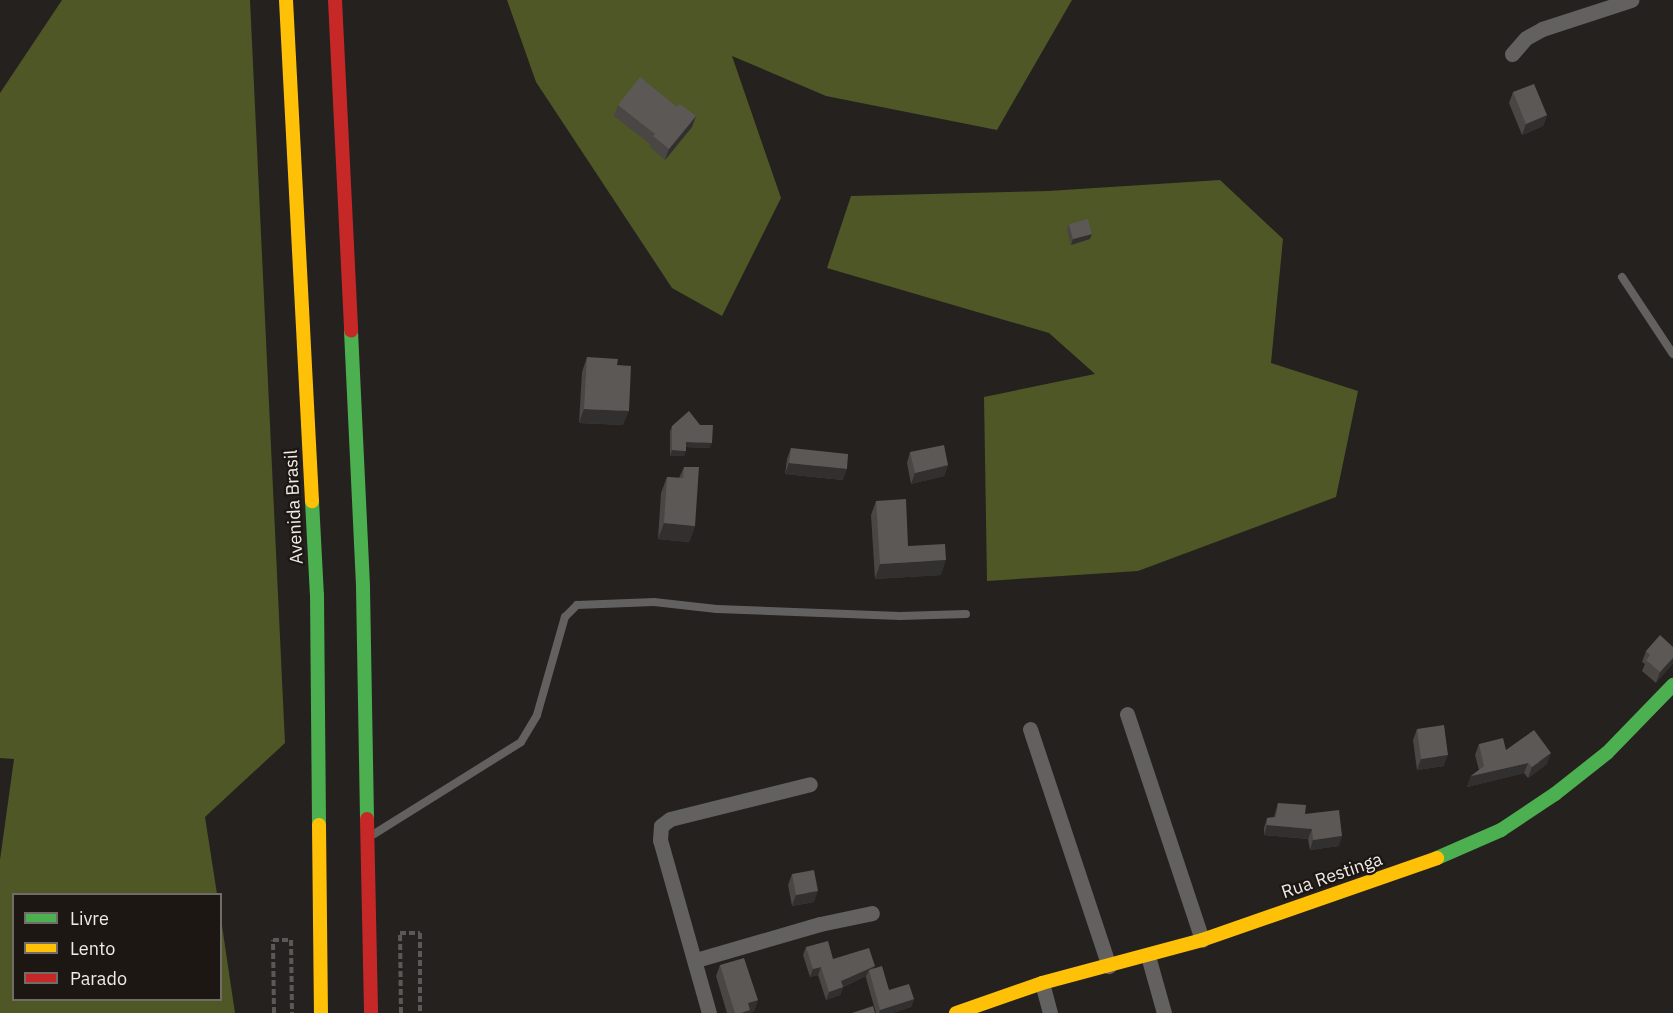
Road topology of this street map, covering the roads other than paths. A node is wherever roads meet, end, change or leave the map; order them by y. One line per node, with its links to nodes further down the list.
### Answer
1 (286, 0): 19 (main road, Avenida Brasil)
2 (335, 0): 12 (main road)
3 (1631, 0): 4 (street)
4 (1512, 54)
5 (1622, 277): 6 (lane)
6 (1673, 354)
7 (966, 614): 12 (lane)
8 (1673, 685): 14 (main road, Rua Restinga)
9 (1127, 714): 14 (street)
10 (1030, 729): 17 (street)
11 (810, 784): 16 (street)
12 (368, 838): 20 (main road)
13 (872, 913): 16 (street)
14 (1202, 940): 15 (main road, Rua Restinga)
15 (1148, 956): 17 (main road, Rua Restinga); 24 (street)
16 (696, 960): 21 (street)
17 (1109, 966): 18 (main road, Rua Restinga)
18 (1042, 983): 22 (main road, Rua Restinga); 23 (street)
19 (321, 1013)
20 (371, 1013)
21 (709, 1013)
22 (956, 1013)
23 (1050, 1013)
24 (1164, 1013)

